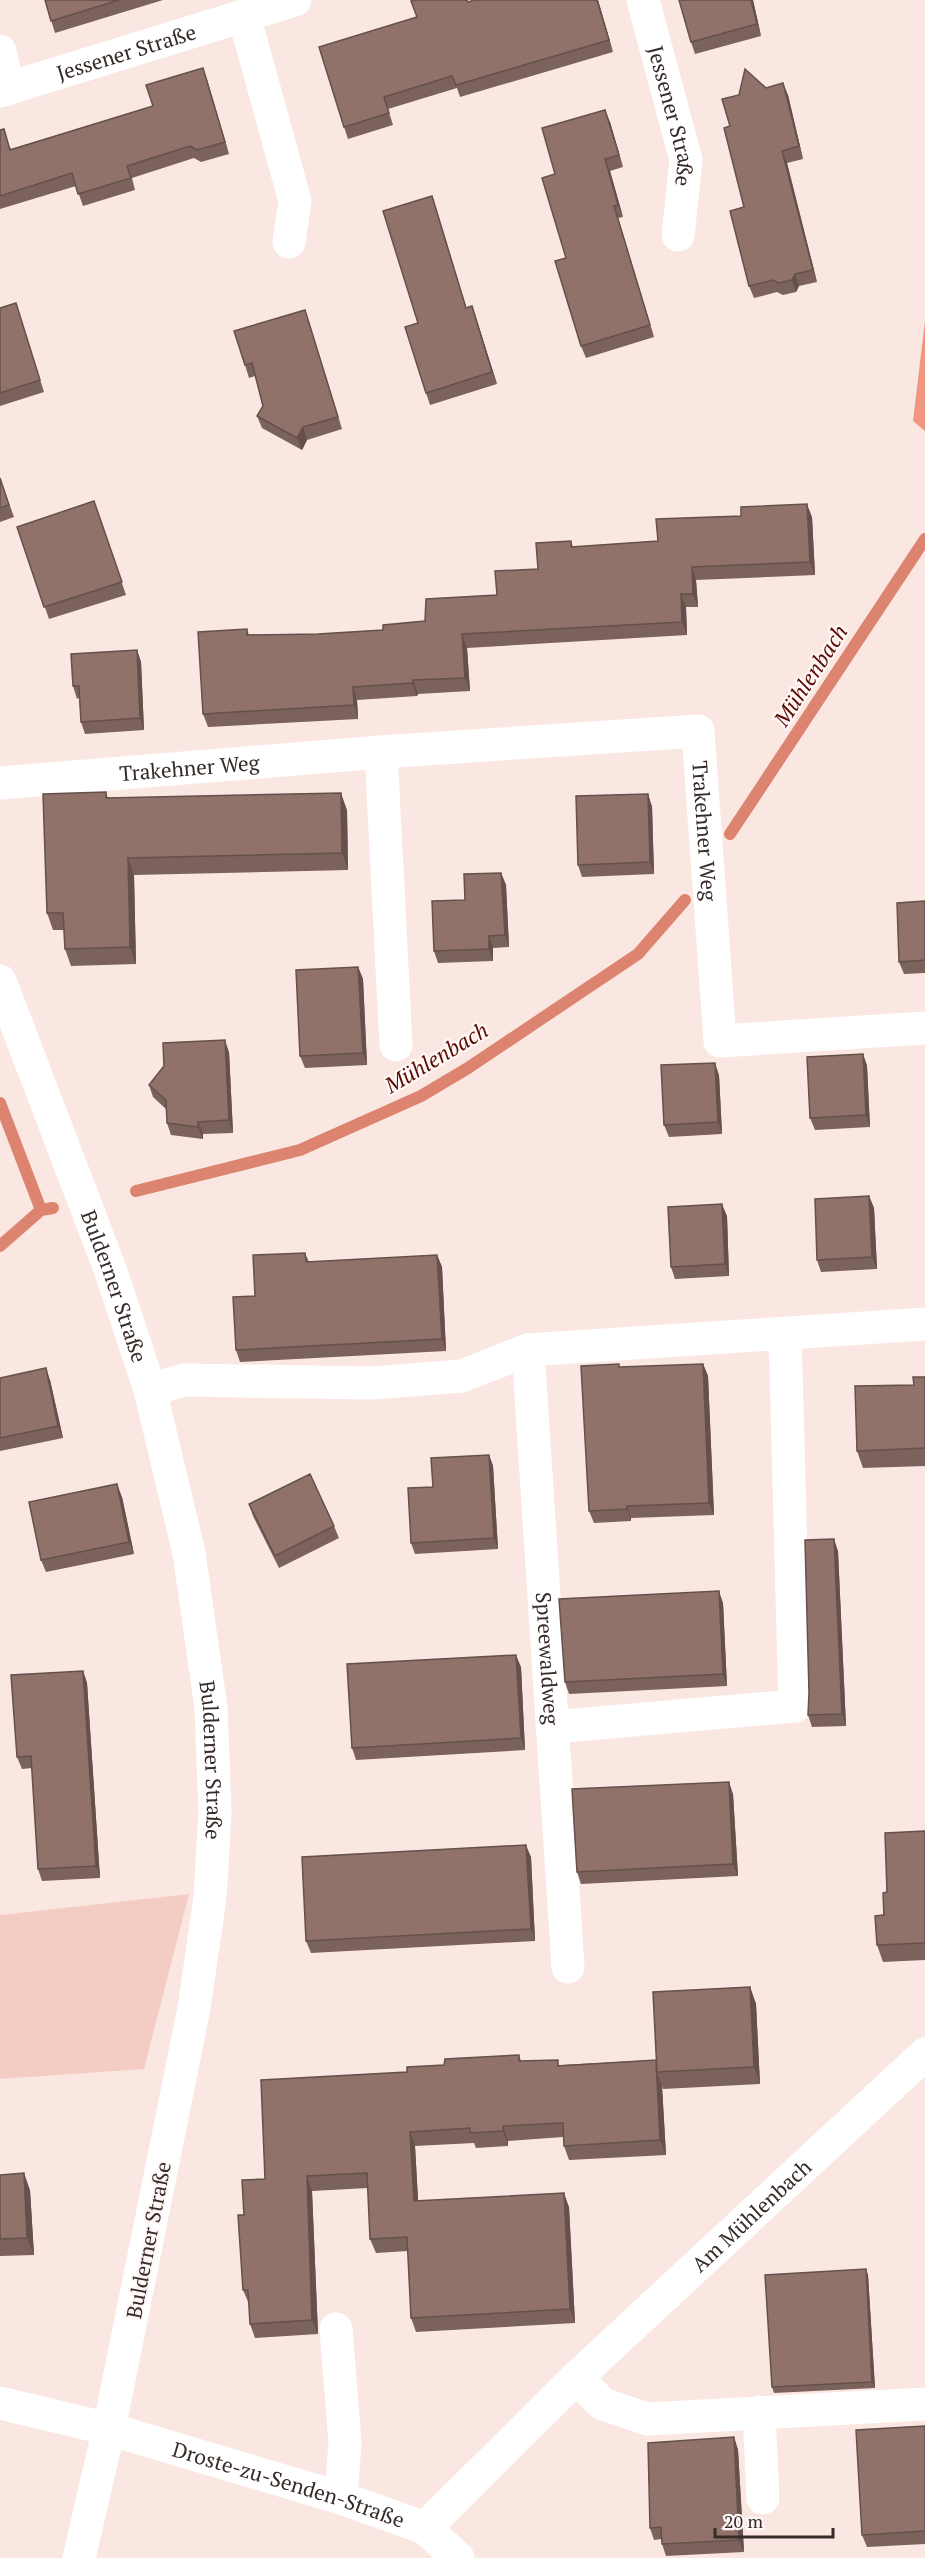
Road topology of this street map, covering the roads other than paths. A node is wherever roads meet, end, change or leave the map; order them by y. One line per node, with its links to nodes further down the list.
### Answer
1 (295, 0): 3 (street, Jessener Straße)
2 (643, 0): 6 (street, Jessener Straße)
3 (244, 16): 5 (street, Jessener Straße); 7 (street)
4 (0, 51): 5 (street, Jessener Straße)
5 (4, 91)
6 (678, 235)
7 (289, 242)
8 (381, 752): 9 (street, Trakehner Weg); 11 (street, Trakehner Weg); 12 (street)
9 (0, 783)
10 (0, 981): 16 (street, Bulderner Straße)
11 (925, 1028)
12 (396, 1045)
13 (925, 1324): 14 (street)
14 (785, 1333): 15 (street); 17 (street)
15 (528, 1350): 16 (street); 17 (street, Spreewaldweg)
16 (150, 1390): 25 (street, Bulderner Straße)
17 (552, 1727): 18 (street, Spreewaldweg)
18 (568, 1967)
19 (925, 2054): 21 (street, Am Mühlenbach)
20 (336, 2329): 26 (street)
21 (576, 2378): 24 (street); 28 (street, Am Mühlenbach)
22 (0, 2403): 25 (street, Droste-zu-Senden-Straße)
23 (925, 2404): 24 (street)
24 (759, 2412): 27 (street)
25 (110, 2429): 26 (street, Droste-zu-Senden-Straße); 29 (street, Bulderner Straße)
26 (341, 2498): 28 (street, Droste-zu-Senden-Straße)
27 (763, 2498)
28 (424, 2528): 30 (street, Droste-zu-Senden-Straße)
29 (79, 2558)
30 (458, 2558)

